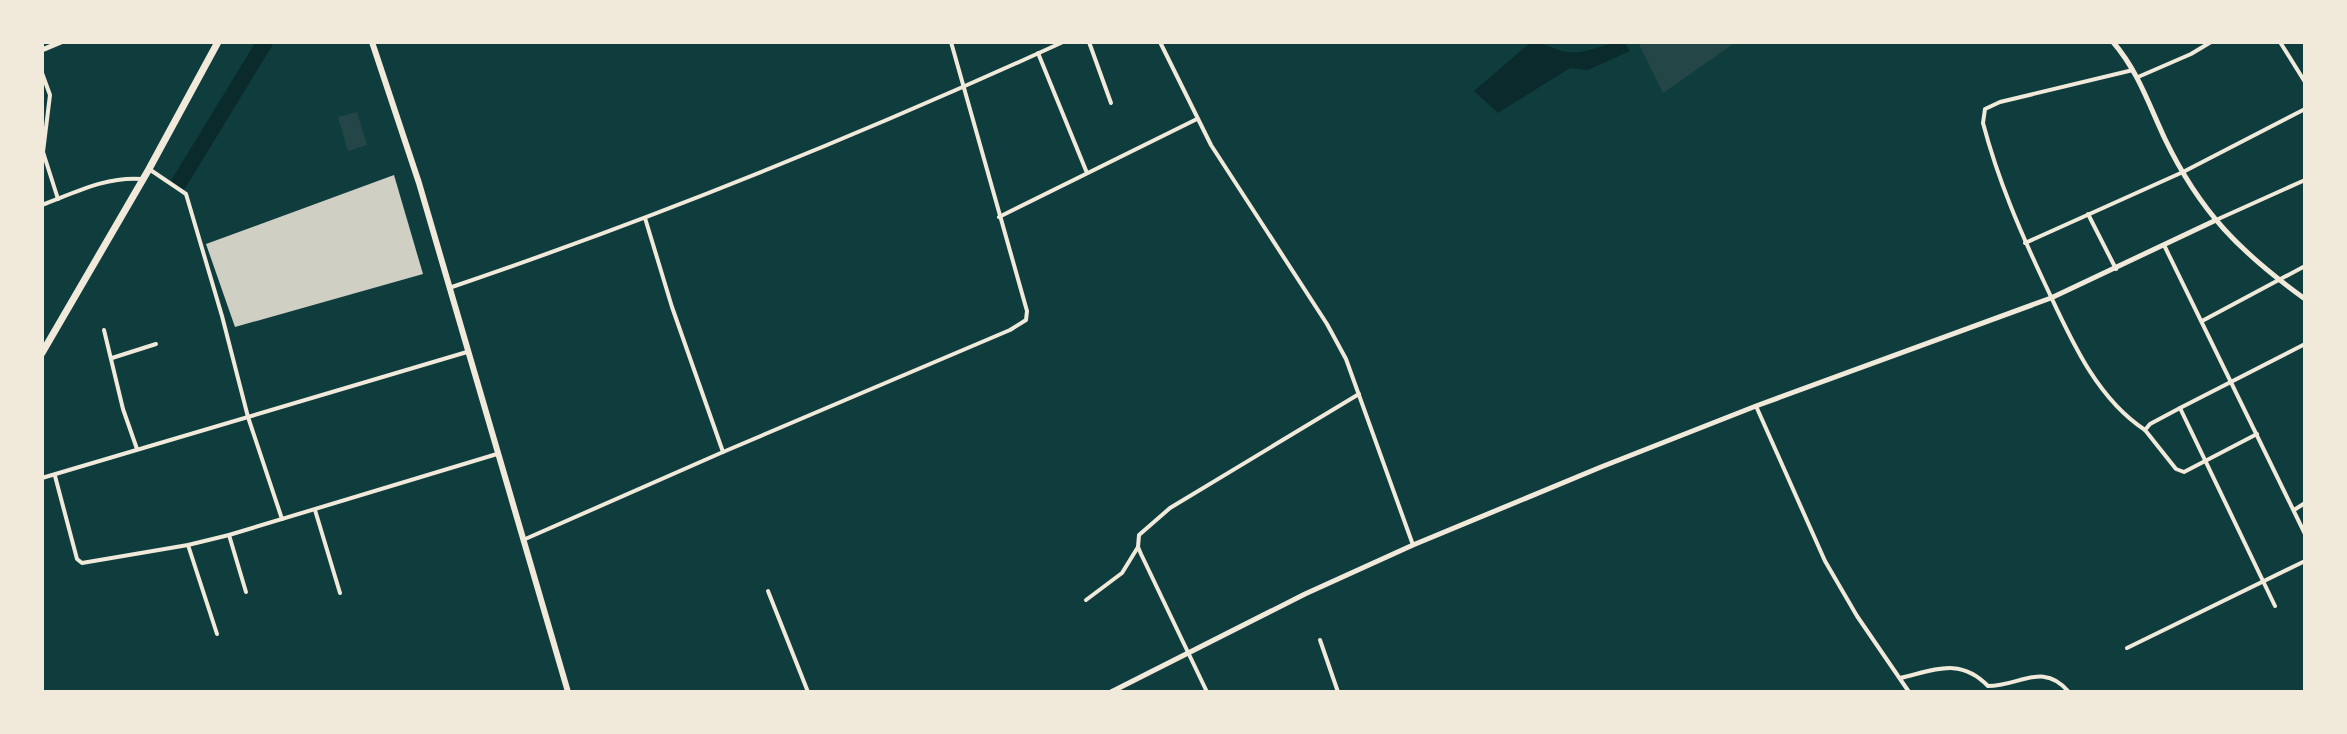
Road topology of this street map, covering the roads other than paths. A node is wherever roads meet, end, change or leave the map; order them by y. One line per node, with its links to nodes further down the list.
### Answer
1 (61, 42): 11 (street)
2 (218, 42): 21 (highway)
3 (372, 42): 37 (main road)
4 (951, 42): 17 (street)
5 (1063, 42): 12 (street)
6 (1089, 42): 18 (street)
7 (1160, 42): 20 (street)
8 (2113, 42): 13 (street)
9 (2211, 42): 15 (street)
10 (2280, 42): 16 (street)
11 (42, 50)
12 (1038, 53): 17 (street); 23 (street)
13 (2133, 70): 15 (street); 32 (street)
14 (42, 73): 26 (street)
15 (2138, 77): 22 (street)
16 (2305, 82)
17 (964, 87): 29 (street); 30 (street)
18 (1111, 103)
19 (2305, 109): 22 (street)
20 (1197, 119): 23 (street); 48 (street)
21 (149, 169): 24 (highway); 51 (street)
22 (2183, 172): 28 (street); 31 (street)
23 (1087, 173): 29 (street)
24 (142, 179): 26 (street); 45 (highway)
25 (2305, 180): 31 (street)
26 (58, 199): 27 (street)
27 (42, 205)
28 (2088, 214): 32 (street); 35 (street)
29 (999, 217): 55 (street)
30 (645, 218): 37 (street); 55 (street)
31 (2214, 221): 33 (street); 36 (street)
32 (2025, 243): 38 (street)
33 (2164, 245): 35 (street); 40 (street)
34 (2305, 266): 36 (street)
35 (2116, 269): 38 (street)
36 (2278, 280): 39 (street); 40 (street)
37 (448, 288): 44 (main road)
38 (2051, 298): 49 (street); 52 (street)
39 (2305, 299)
40 (2202, 321): 47 (street)
41 (104, 330): 46 (street)
42 (156, 344): 46 (street)
43 (2305, 344): 47 (street)
44 (467, 352): 51 (street); 56 (main road)
45 (42, 353)
46 (112, 358): 54 (street)
47 (2232, 382): 50 (street); 53 (street)
48 (1359, 394): 68 (street); 69 (street)
49 (1756, 406): 68 (street); 81 (street)
50 (2180, 408): 52 (street); 57 (street)
51 (248, 417): 54 (street); 63 (street)
52 (2145, 430): 57 (street)
53 (2257, 434): 57 (street); 62 (street)
54 (137, 449): 58 (street)
55 (723, 452): 66 (street)
56 (497, 454): 61 (street); 66 (main road)
57 (2208, 461): 71 (street)
58 (55, 476): 59 (street); 67 (street)
59 (42, 478)
60 (2305, 503): 62 (street)
61 (315, 510): 63 (street); 74 (street)
62 (2294, 510): 64 (street)
63 (282, 519): 65 (street)
64 (2305, 534)
65 (229, 535): 67 (street); 73 (street)
66 (523, 540): 83 (main road)
67 (188, 545): 77 (street)
68 (1413, 545): 80 (street)
69 (1138, 547): 75 (street); 80 (street)
70 (2305, 561): 71 (street)
71 (2263, 580): 76 (street); 79 (street)
72 (768, 591): 84 (street)
73 (246, 592)
74 (340, 593)
75 (1086, 600)
76 (2275, 606)
77 (217, 634)
78 (1320, 640): 87 (street)
79 (2127, 648)
80 (1188, 652): 85 (street); 86 (street)
81 (1900, 678): 82 (street); 88 (street)
82 (1988, 686): 89 (street); 90 (street)
83 (568, 692)
84 (808, 692)
85 (1111, 692)
86 (1207, 692)
87 (1338, 692)
88 (1909, 692)
89 (1991, 692)
90 (2069, 692)

